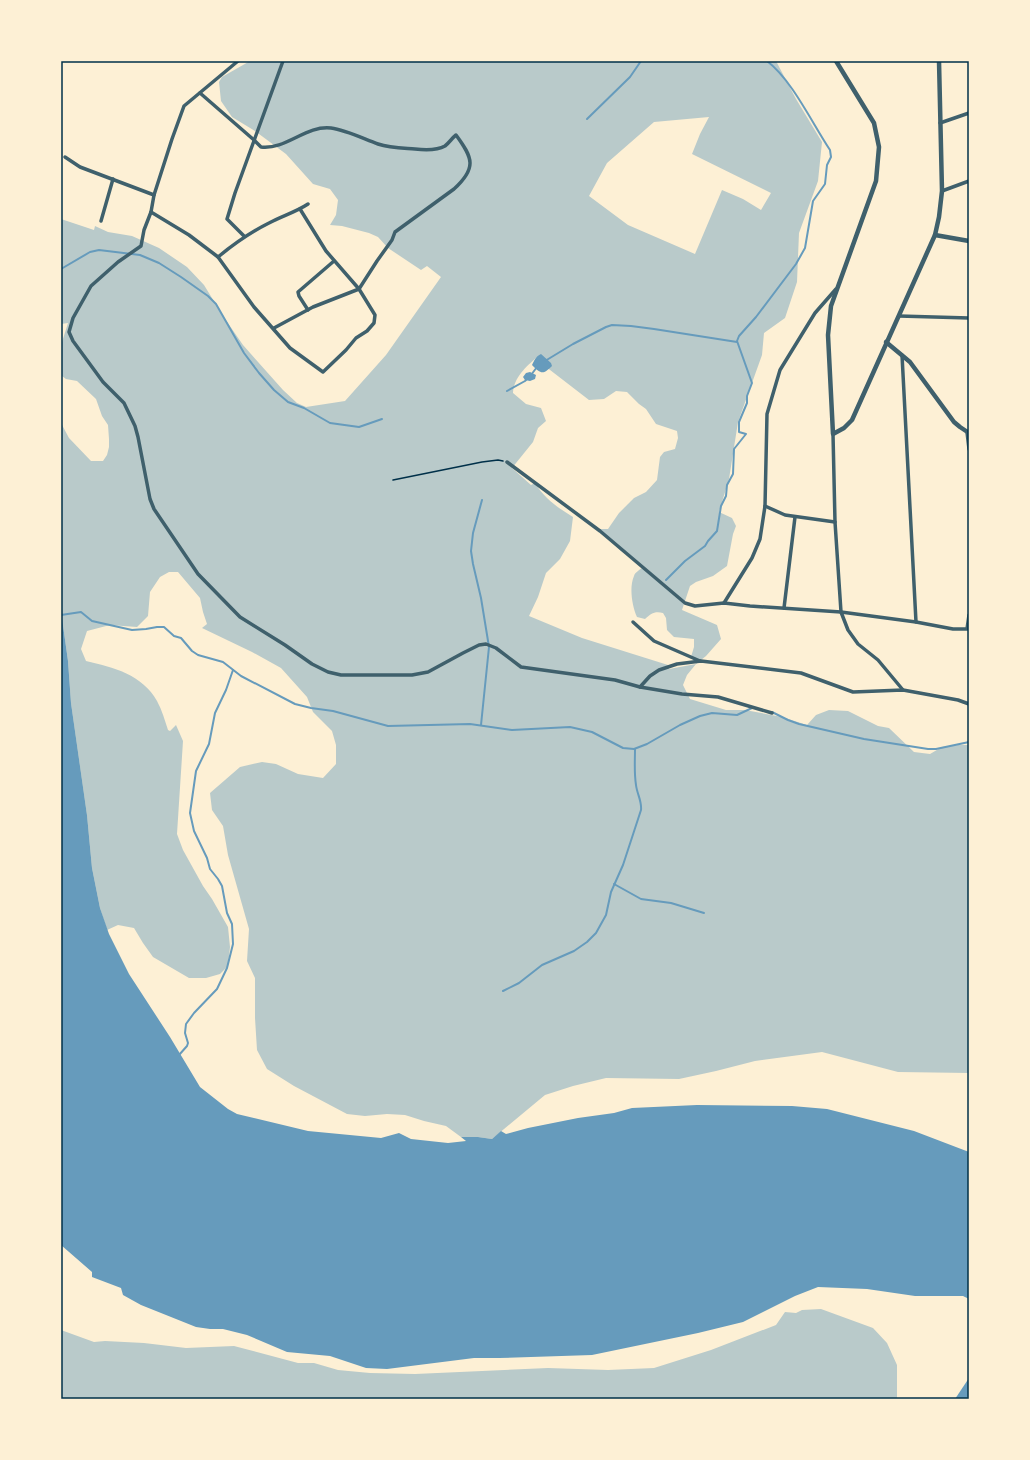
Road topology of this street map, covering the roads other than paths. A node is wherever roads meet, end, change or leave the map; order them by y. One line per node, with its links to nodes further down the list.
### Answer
1 (238, 61): 5 (street)
2 (282, 61): 8 (street)
3 (836, 61): 23 (street)
4 (939, 61): 7 (street)
5 (200, 92): 8 (street); 13 (street)
6 (969, 112): 7 (street)
7 (940, 123): 12 (street)
8 (254, 140): 19 (street); 24 (street)
9 (65, 157): 10 (street)
10 (112, 179): 13 (street); 17 (street)
11 (969, 182): 12 (street)
12 (942, 191): 18 (street)
13 (154, 195): 16 (street)
14 (308, 204): 15 (street)
15 (300, 210): 19 (street); 22 (street)
16 (151, 212): 21 (street); 45 (street)
17 (101, 221)
18 (935, 235): 20 (street); 26 (street)
19 (244, 236): 21 (street)
20 (969, 240)
21 (218, 257): 28 (street)
22 (334, 261): 24 (street); 25 (street)
23 (837, 288): 32 (street); 35 (street)
24 (359, 289): 25 (street); 28 (street)
25 (308, 310): 28 (street)
26 (899, 316): 27 (street); 29 (street)
27 (969, 318)
28 (274, 328)
29 (886, 342): 30 (street); 32 (street)
30 (902, 354): 31 (street); 43 (street)
31 (968, 433): 33 (street)
32 (833, 434): 37 (street)
33 (969, 449)
34 (507, 462): 38 (street)
35 (766, 506): 36 (street); 38 (street)
36 (795, 517): 37 (street); 39 (street)
37 (835, 522): 40 (street)
38 (724, 603): 39 (street)
39 (784, 608): 40 (street)
40 (841, 612): 43 (street); 46 (street)
41 (969, 615): 43 (street)
42 (633, 622): 44 (street)
43 (916, 622)
44 (701, 661): 45 (street); 46 (street)
45 (640, 687): 48 (street)
46 (903, 690): 47 (street)
47 (969, 704)
48 (772, 712)

